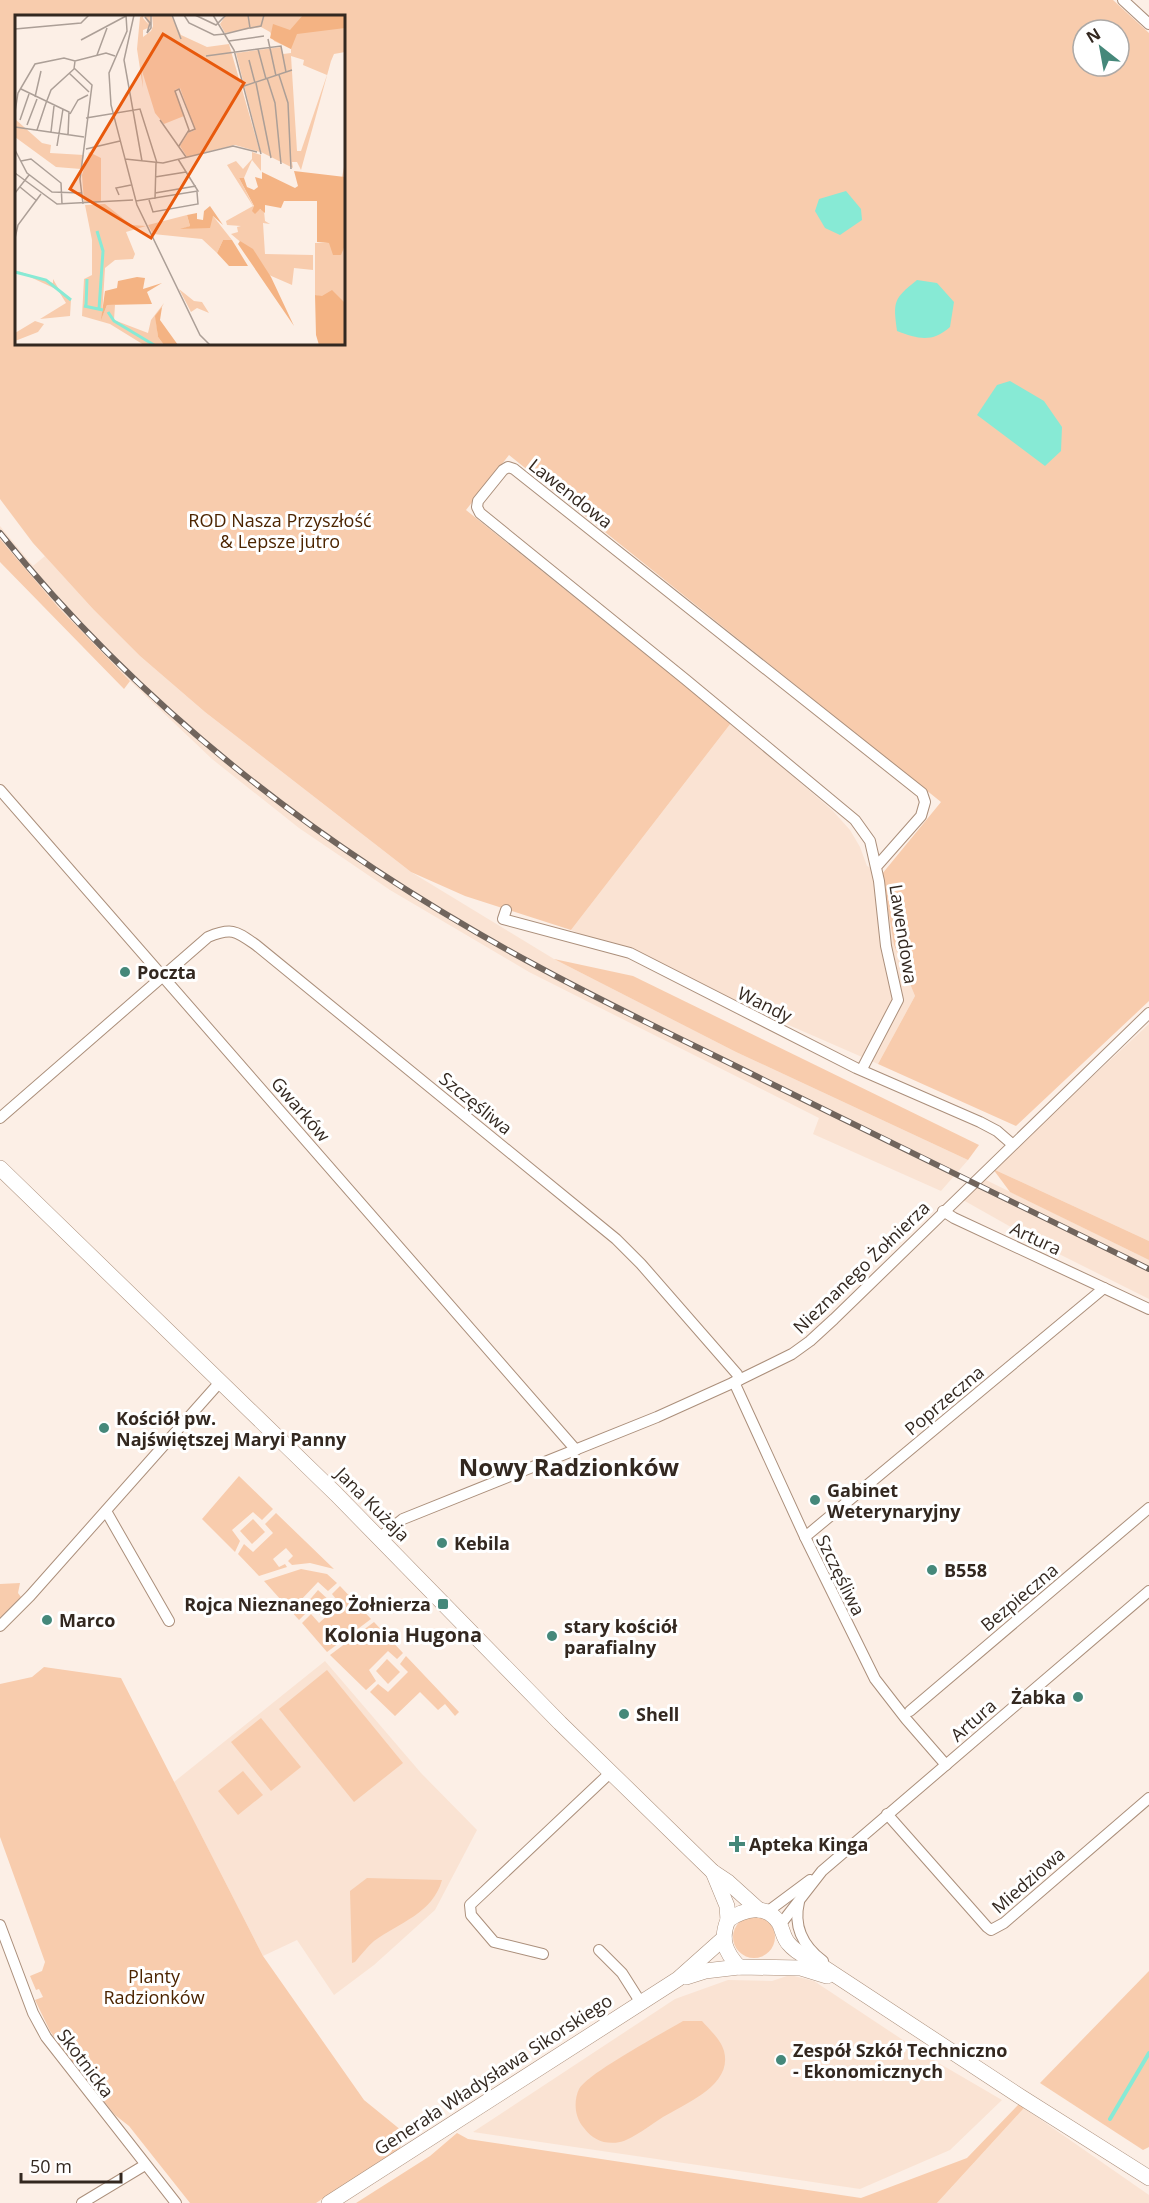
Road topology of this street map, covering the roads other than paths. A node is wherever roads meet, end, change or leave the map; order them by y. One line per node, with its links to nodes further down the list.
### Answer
1 (1123, 0): 2 (street)
2 (1149, 24)
3 (0, 790): 6 (street, Gwarków)
4 (876, 867): 4 (street, Lawendowa); 8 (street, Lawendowa)
5 (506, 910): 8 (street, Wandy)
6 (164, 976): 9 (street); 15 (street, Szczęśliwa); 17 (street, Gwarków)
7 (1149, 1013): 10 (street, Nieznanego Żołnierza)
8 (862, 1069): 10 (street, Wandy)
9 (0, 1118)
10 (1012, 1144): 12 (street, Nieznanego Żołnierza)
11 (0, 1168): 16 (street, Jana Kużaja)
12 (943, 1211): 13 (street, Artura); 15 (street, Nieznanego Żołnierza)
13 (1104, 1288): 14 (street, Artura); 20 (street, Poprzeczna)
14 (1149, 1309)
15 (737, 1381): 17 (street, Nieznanego Żołnierza); 20 (street, Szczęśliwa)
16 (220, 1382): 19 (street); 21 (street, Jana Kużaja)
17 (576, 1450): 21 (street, Nieznanego Żołnierza)
18 (1149, 1508): 25 (street, Bezpieczna)
19 (106, 1511): 23 (street); 24 (street)
20 (805, 1537): 26 (street, Szczęśliwa)
21 (379, 1538): 27 (street, Jana Kużaja)
22 (1149, 1591): 26 (street, Artura)
23 (170, 1621)
24 (0, 1626)
25 (910, 1711)
26 (946, 1765): 29 (street, Artura)
27 (610, 1773): 30 (street, Jana Kużaja); 39 (street)
28 (1149, 1798): 29 (street, Miedziowa)
29 (887, 1814): 31 (street, Artura)
30 (712, 1872): 33 (street, Jana Kużaja); 34 (street, Jana Kużaja)
31 (818, 1875): 32 (street, Artura); 33 (street, Artura)
32 (800, 1898): 36 (street, Artura); 43 (street)
33 (763, 1911): 34 (street); 36 (street)
34 (729, 1920): 37 (street)
35 (0, 1925): 45 (street, Skotnicka)
36 (782, 1930): 41 (street); 43 (street)
37 (724, 1938): 40 (street); 42 (street)
38 (599, 1950): 44 (street)
39 (543, 1954)
40 (739, 1967): 41 (street); 42 (street)
41 (759, 1968): 43 (street)
42 (678, 1979): 44 (street, Generała Władysława Sikorskiego)
43 (844, 1982): 46 (street)
44 (641, 2003): 49 (street, Generała Władysława Sikorskiego)
45 (145, 2165): 47 (street); 48 (street, Skotnicka)
46 (1149, 2178)
47 (82, 2203)
48 (176, 2203)
49 (329, 2203)

